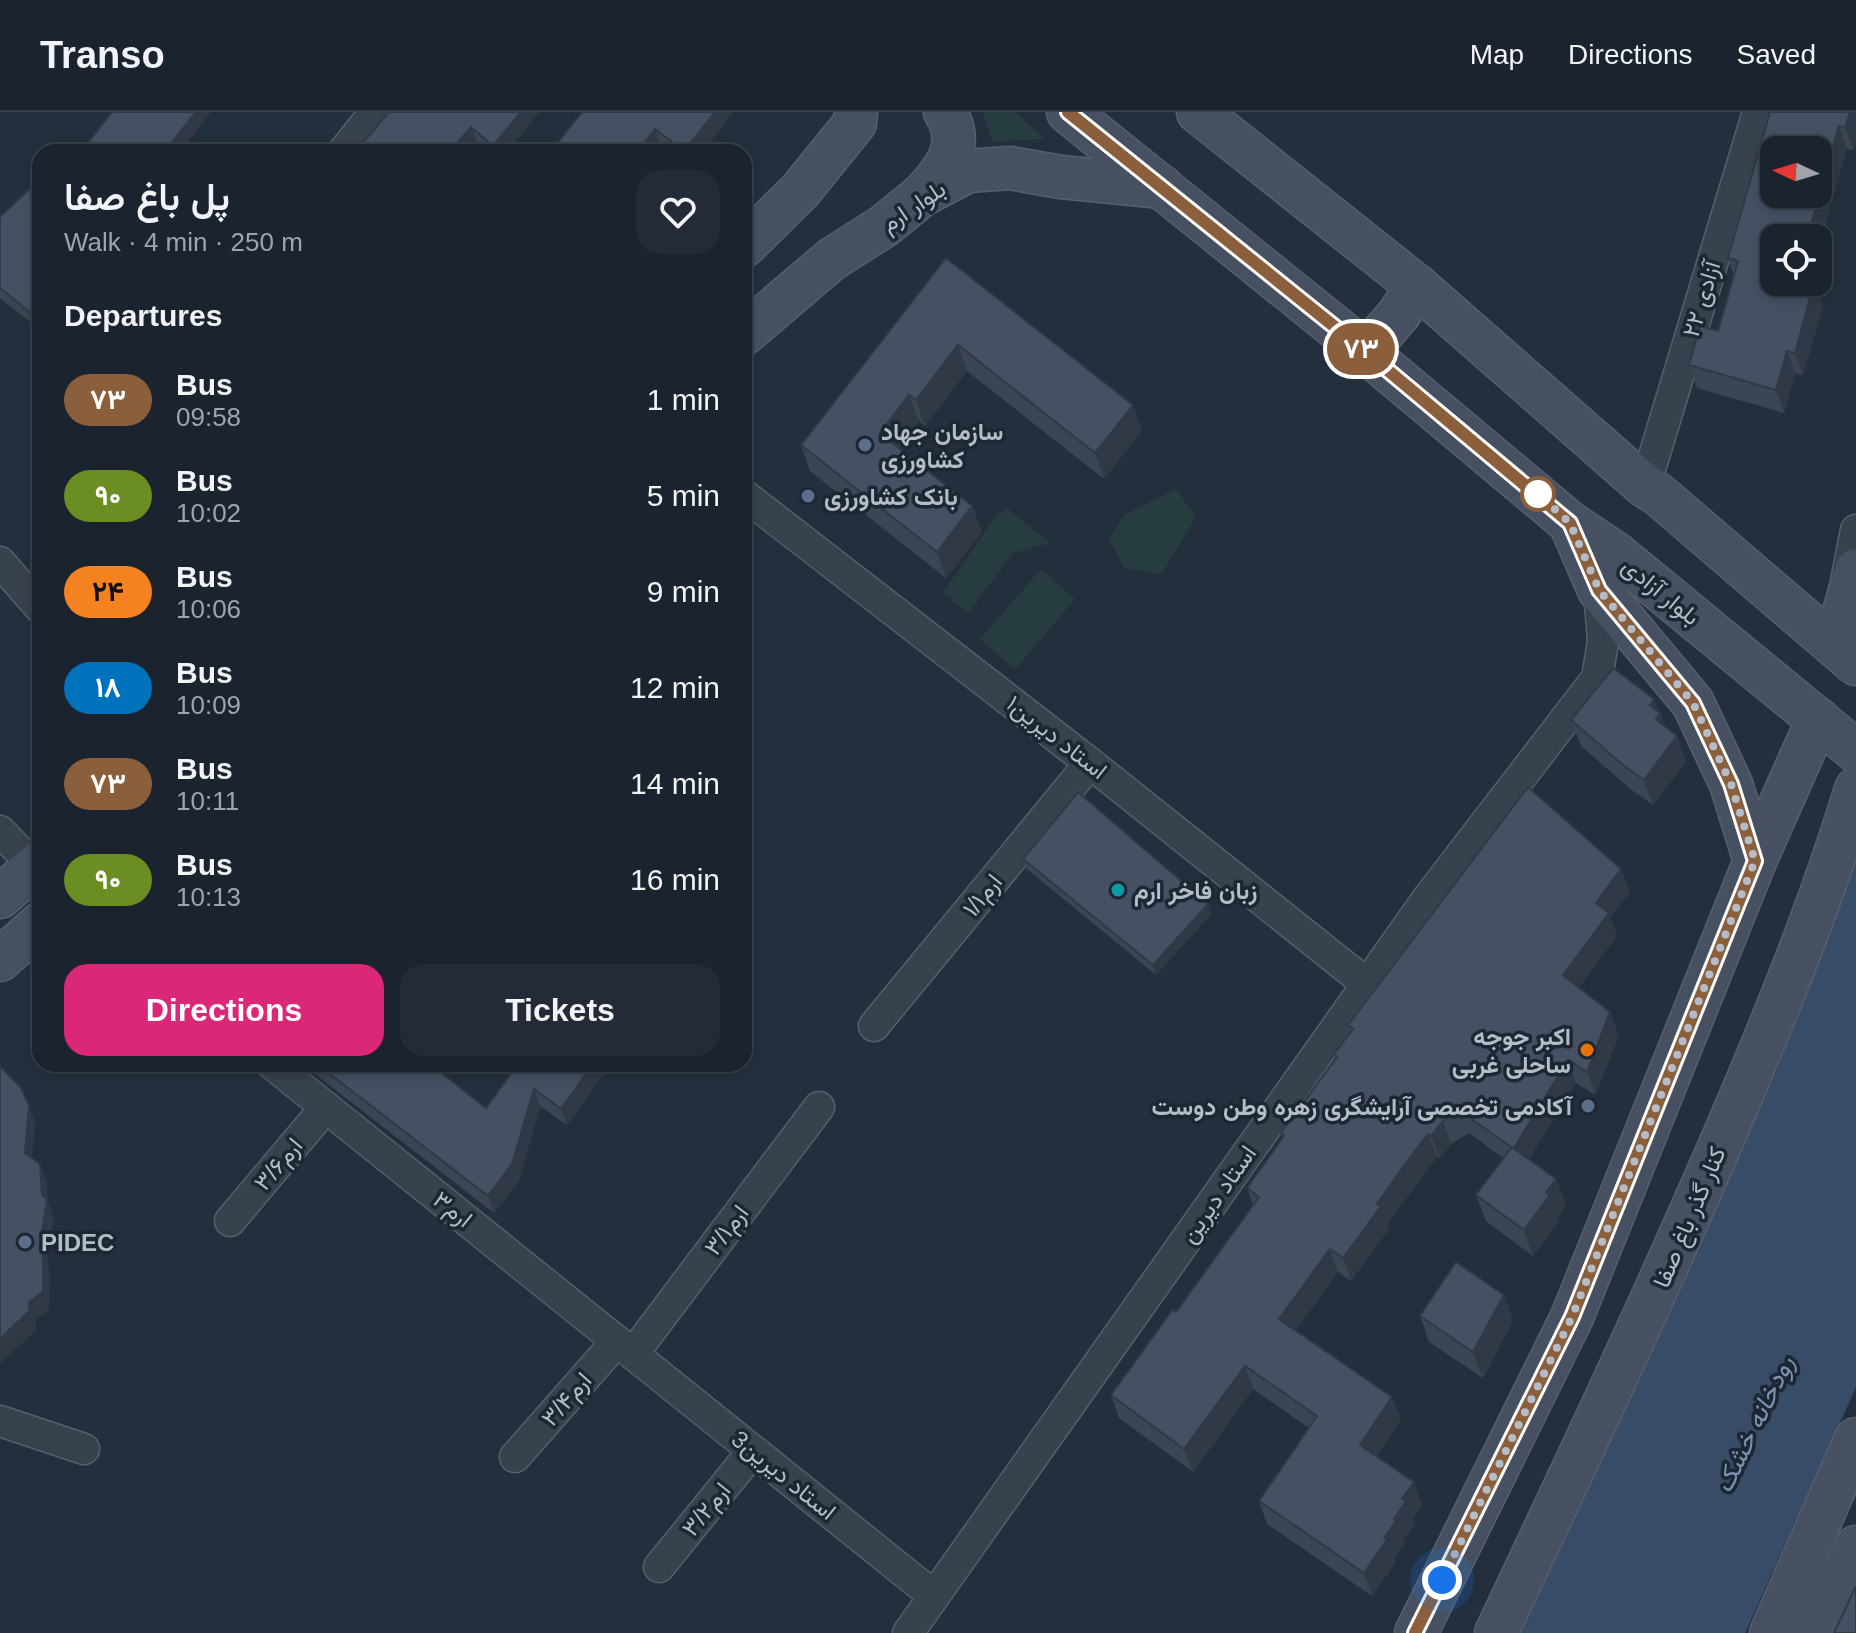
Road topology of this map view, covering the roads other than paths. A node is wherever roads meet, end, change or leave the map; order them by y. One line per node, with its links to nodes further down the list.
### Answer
1 (375, 112): 7 (street)
2 (945, 112): 9 (main road)
3 (1068, 112): 8 (main road, بلوار آزادی)
4 (1198, 112): 11 (main road)
5 (1758, 112): 14 (street, آزادی ۲۲)
6 (861, 116): 10 (main road)
7 (349, 144)
8 (1162, 187): 9 (main road, بلوار ارم); 13 (main road, بلوار آزادی)
9 (922, 195): 12 (main road, بلوار ارم)
10 (752, 238)
11 (1417, 286): 13 (main road); 14 (main road)
12 (752, 327)
13 (1366, 352): 16 (main road, بلوار آزادی)
14 (1645, 486): 22 (main road)
15 (752, 501): 24 (street, استاد دیرین۱)
16 (1570, 523): 20 (main road); 23 (main road, بلوار آزادی)
17 (1856, 530): 22 (street)
18 (0, 562): 21 (street)
19 (1856, 570): 22 (main road)
20 (1599, 590): 28 (main road); 33 (street, استاد دیرین)
21 (32, 599)
22 (1845, 654)
23 (1839, 736): 28 (main road)
24 (1090, 763): 33 (street, استاد دیرین۱); 34 (street, ۱/۱ارم)
25 (1856, 789): 50 (main road, کنار گذر باغ صفا)
26 (0, 831): 27 (street)
27 (32, 860)
28 (1755, 861): 49 (main road)
29 (32, 868): 30 (main road)
30 (0, 897)
31 (32, 931): 32 (main road)
32 (0, 960)
33 (1367, 984): 47 (street, استاد دیرین)
34 (874, 1026)
35 (282, 1072): 36 (street, ارم۳)
36 (326, 1107): 38 (street, ۳/۶ارم); 39 (street, ارم۳)
37 (819, 1107): 39 (street, ۳/۱ارم)
38 (230, 1221)
39 (625, 1348): 43 (street, 3استاد دیرین); 44 (street, ۳/۴ارم)
40 (0, 1421): 42 (street)
41 (1856, 1439): 51 (main road)
42 (84, 1449)
43 (753, 1451): 46 (street, ۳/۲ارم); 47 (street, 3استاد دیرین)
44 (515, 1457)
45 (1856, 1547): 52 (main road)
46 (659, 1567)
47 (934, 1596): 48 (street, استاد دیرین)
48 (908, 1633)
49 (1416, 1633)
50 (1496, 1633)
51 (1771, 1633)
52 (1806, 1633)

